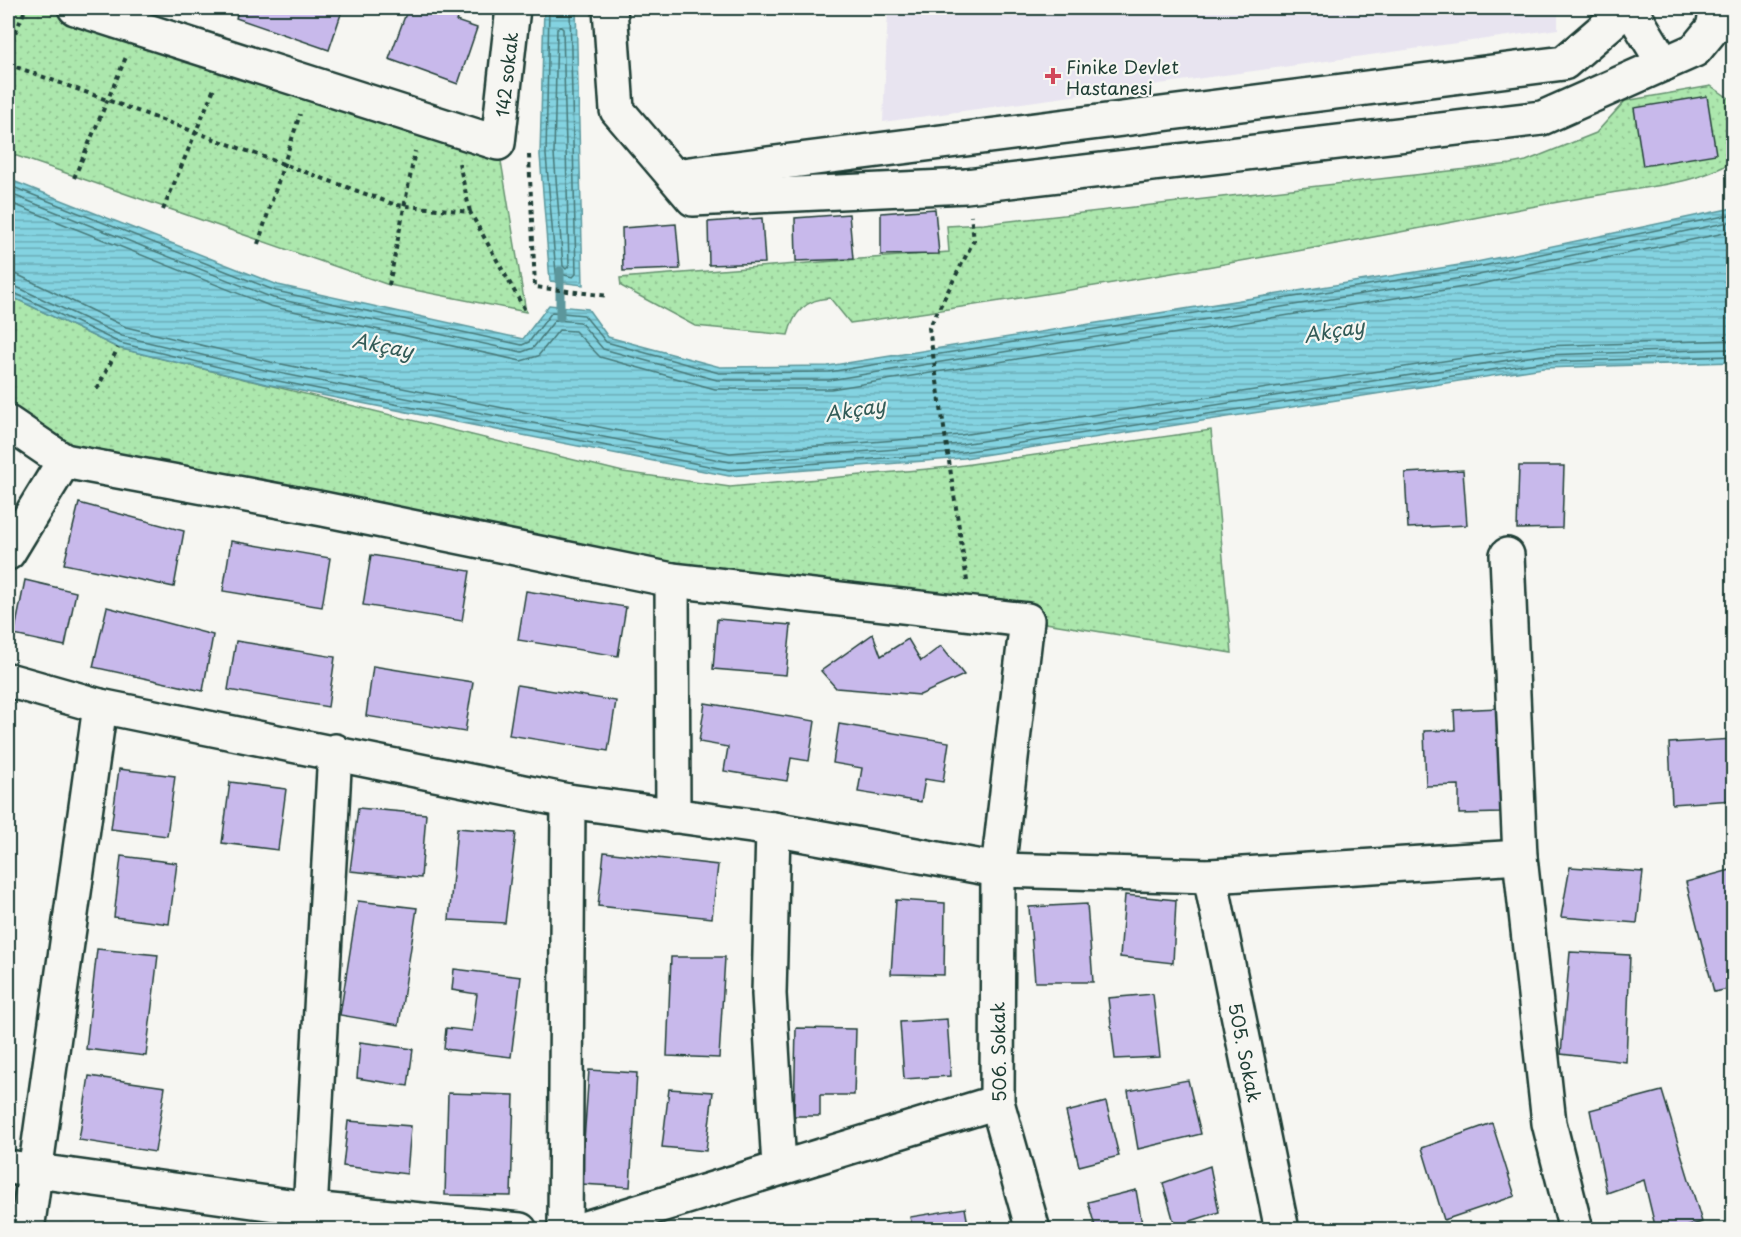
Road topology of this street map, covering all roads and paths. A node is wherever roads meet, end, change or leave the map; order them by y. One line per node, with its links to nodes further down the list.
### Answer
1 (26, 8): 8 (path)
2 (75, 8): 7 (street)
3 (513, 8): 14 (street, 142 sokak)
4 (610, 8): 17 (street)
5 (1629, 8): 11 (street); 17 (street)
6 (1717, 8): 11 (street)
7 (138, 27): 9 (street); 13 (path)
8 (8, 49)
9 (228, 56): 12 (street); 15 (path)
10 (8, 64): 13 (path)
11 (1664, 64): 19 (street)
12 (311, 82): 14 (street); 16 (path)
13 (108, 100): 15 (path); 18 (path)
14 (436, 122): 20 (path); 22 (path)
15 (196, 132): 16 (path); 21 (path)
16 (284, 164): 20 (path); 23 (path)
17 (674, 176): 19 (street)
18 (74, 178)
19 (966, 186): 35 (path)
20 (405, 206): 22 (path); 24 (path)
21 (163, 210)
22 (470, 213): 27 (path)
23 (258, 244)
24 (389, 285)
25 (535, 287): 26 (path)
26 (609, 296)
27 (526, 312)
28 (118, 348): 29 (path)
29 (97, 389)
30 (8, 423): 31 (street)
31 (64, 461): 32 (street); 34 (street)
32 (8, 553)
33 (1507, 555): 42 (street)
34 (672, 580): 35 (street); 40 (street)
35 (973, 614): 43 (street, 506. Sokak)
36 (8, 680): 37 (street)
37 (100, 706): 38 (street); 47 (street)
38 (335, 751): 39 (street); 48 (street)
39 (568, 801): 40 (street); 51 (street)
40 (673, 816): 41 (street)
41 (774, 829): 43 (street); 46 (street)
42 (1520, 858): 44 (street); 55 (street)
43 (999, 870): 44 (street); 45 (street, 506. Sokak)
44 (1210, 876): 54 (street, 505. Sokak)
45 (997, 1102): 46 (street); 53 (street, 506. Sokak)
46 (779, 1167): 52 (street)
47 (20, 1169): 48 (street); 49 (street)
48 (310, 1219): 50 (street)
49 (27, 1230)
50 (520, 1230)
51 (565, 1230)
52 (579, 1230)
53 (1033, 1230)
54 (1282, 1230)
55 (1576, 1230)

